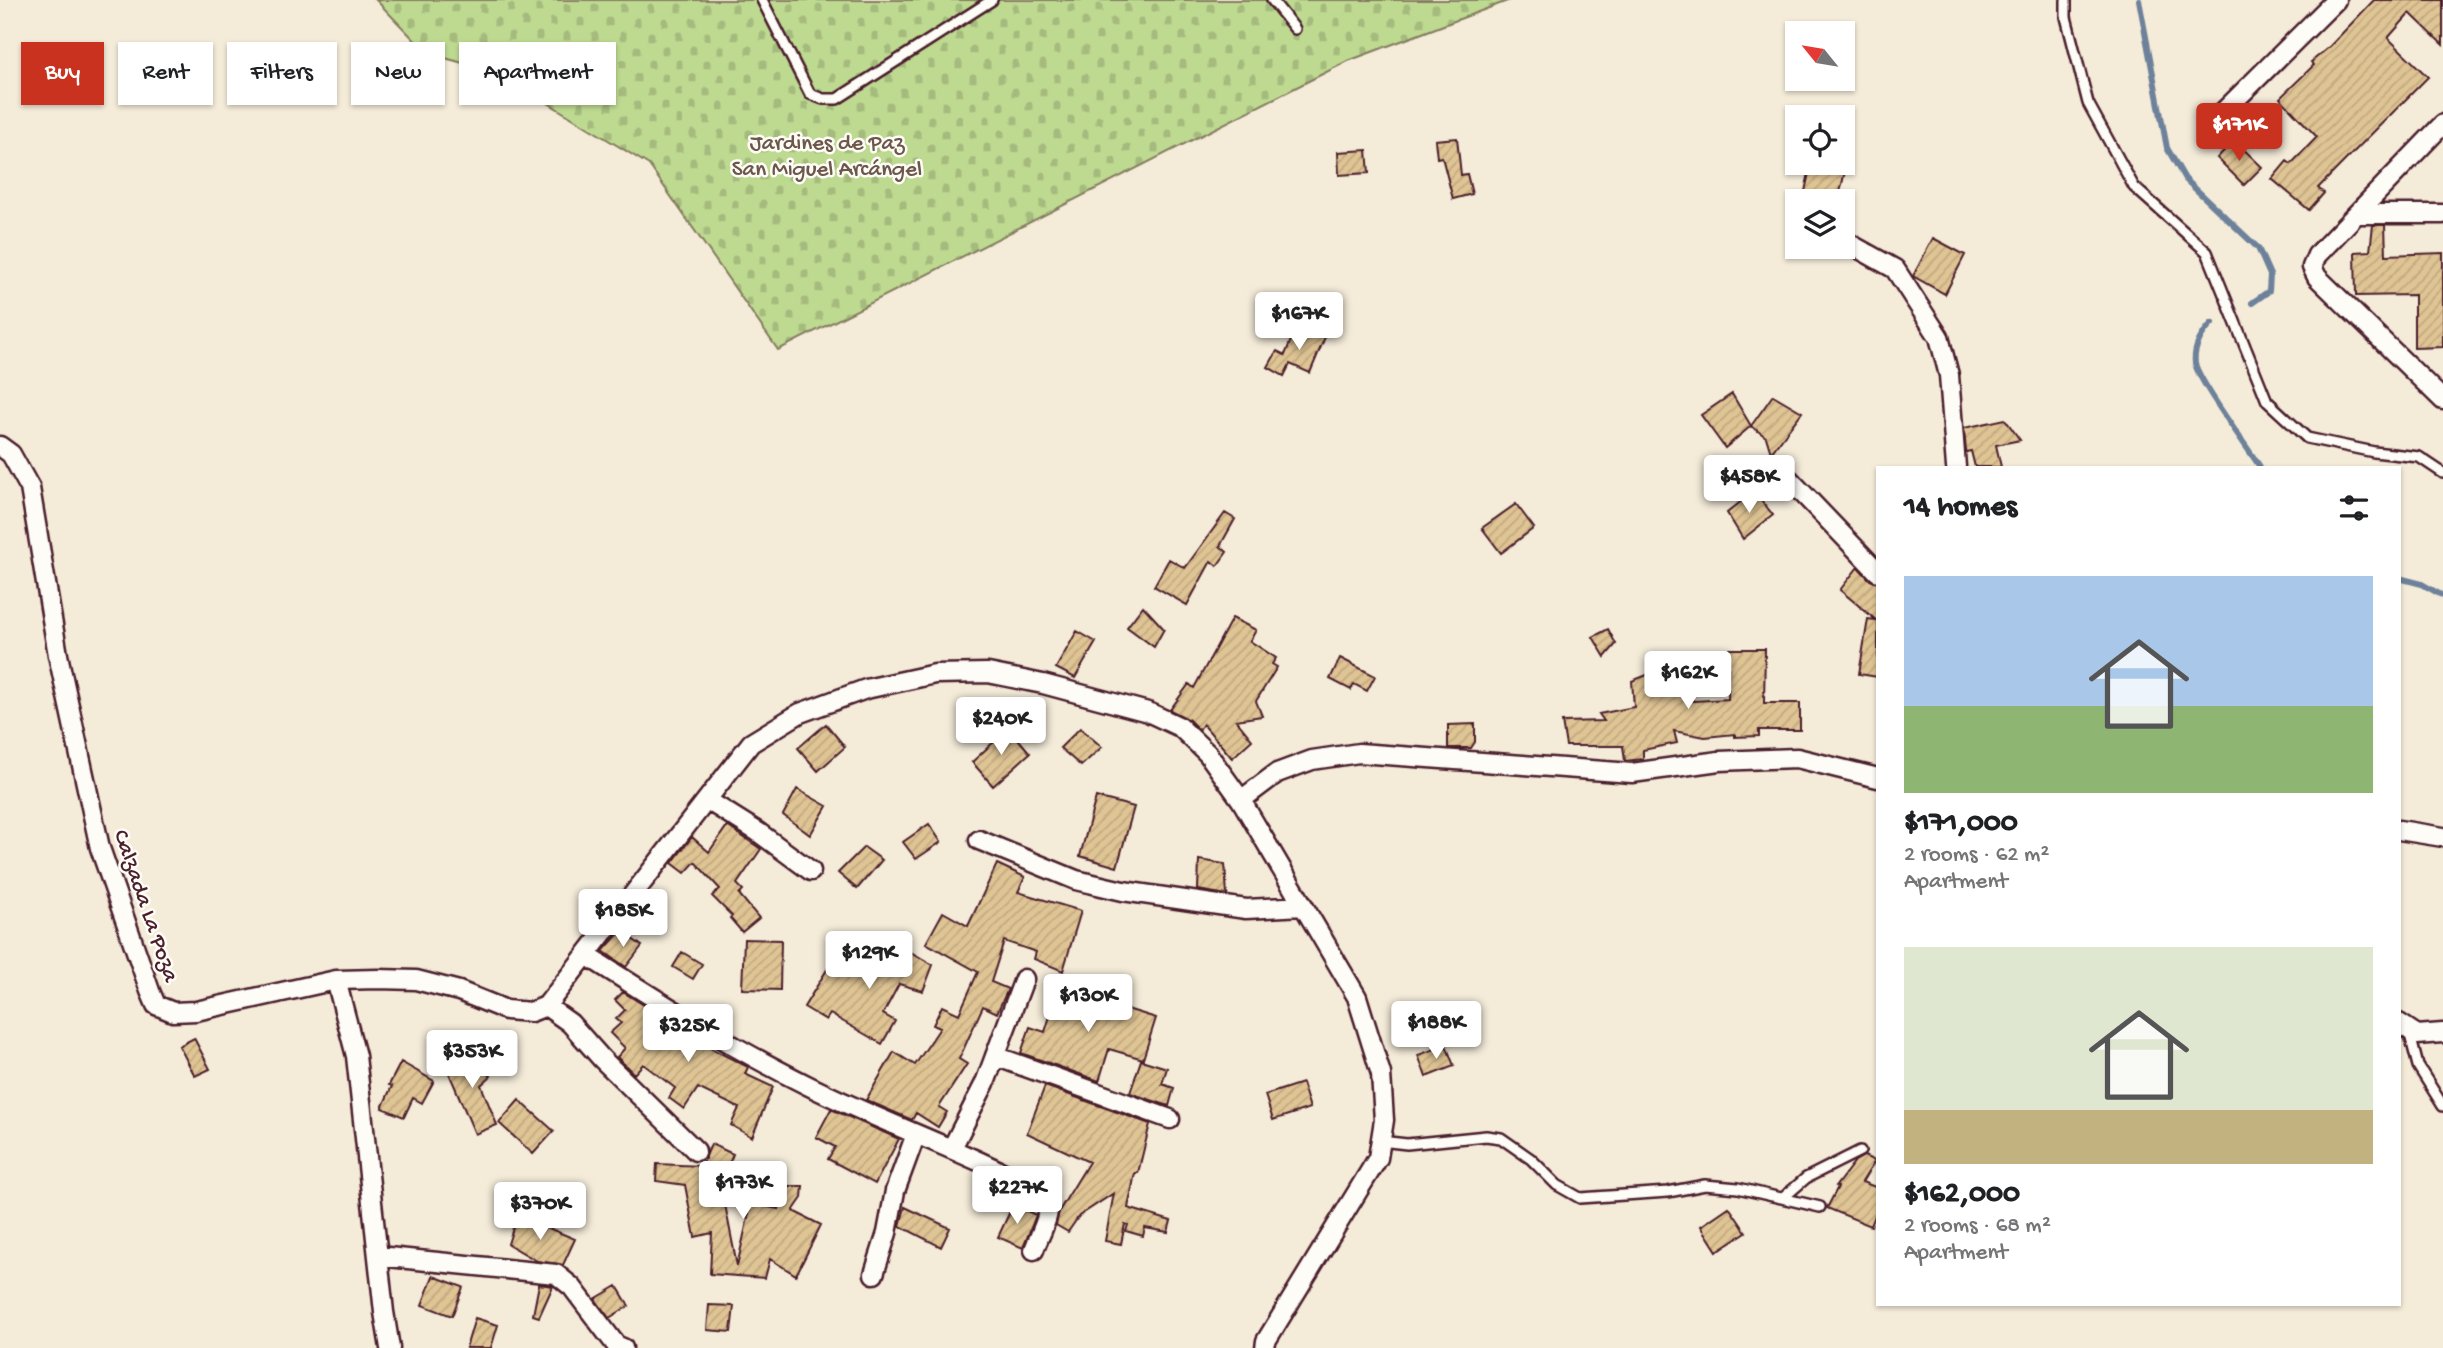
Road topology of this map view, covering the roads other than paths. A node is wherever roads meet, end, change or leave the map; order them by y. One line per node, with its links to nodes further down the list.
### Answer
1 (762, 0): 2 (lane)
2 (992, 0)
3 (1272, 0): 6 (lane)
4 (2066, 0): 15 (lane)
5 (2336, 0): 8 (street)
6 (1296, 29)
7 (2443, 124): 9 (street)
8 (2208, 127)
9 (2357, 214): 10 (street); 12 (street)
10 (2443, 214)
11 (1855, 247): 14 (street)
12 (2442, 398)
13 (0, 446): 28 (street, Calzada La Poza)
14 (1956, 466)
15 (2443, 473)
16 (1789, 479): 17 (street)
17 (1876, 570)
18 (1876, 778): 20 (street)
19 (707, 800): 20 (street); 24 (street); 26 (street)
20 (1241, 800): 25 (street)
21 (2401, 831): 22 (street)
22 (2443, 837)
23 (979, 840): 25 (street)
24 (811, 871)
25 (1303, 906): 36 (street)
26 (586, 955): 29 (street); 35 (street)
27 (1024, 979): 32 (street)
28 (336, 980): 29 (street); 43 (street)
29 (546, 1006): 38 (street)
30 (2404, 1026): 31 (street); 33 (lane)
31 (2443, 1033)
32 (995, 1056): 34 (street); 37 (street)
33 (2443, 1106)
34 (1170, 1119)
35 (916, 1134): 37 (street); 44 (street)
36 (1380, 1141): 40 (lane); 47 (street)
37 (952, 1148): 42 (street)
38 (696, 1151)
39 (1860, 1151): 40 (lane)
40 (1783, 1198): 41 (lane)
41 (1820, 1206)
42 (1034, 1250)
43 (378, 1256): 45 (street); 46 (street)
44 (874, 1274)
45 (390, 1348)
46 (623, 1348)
47 (1265, 1348)

